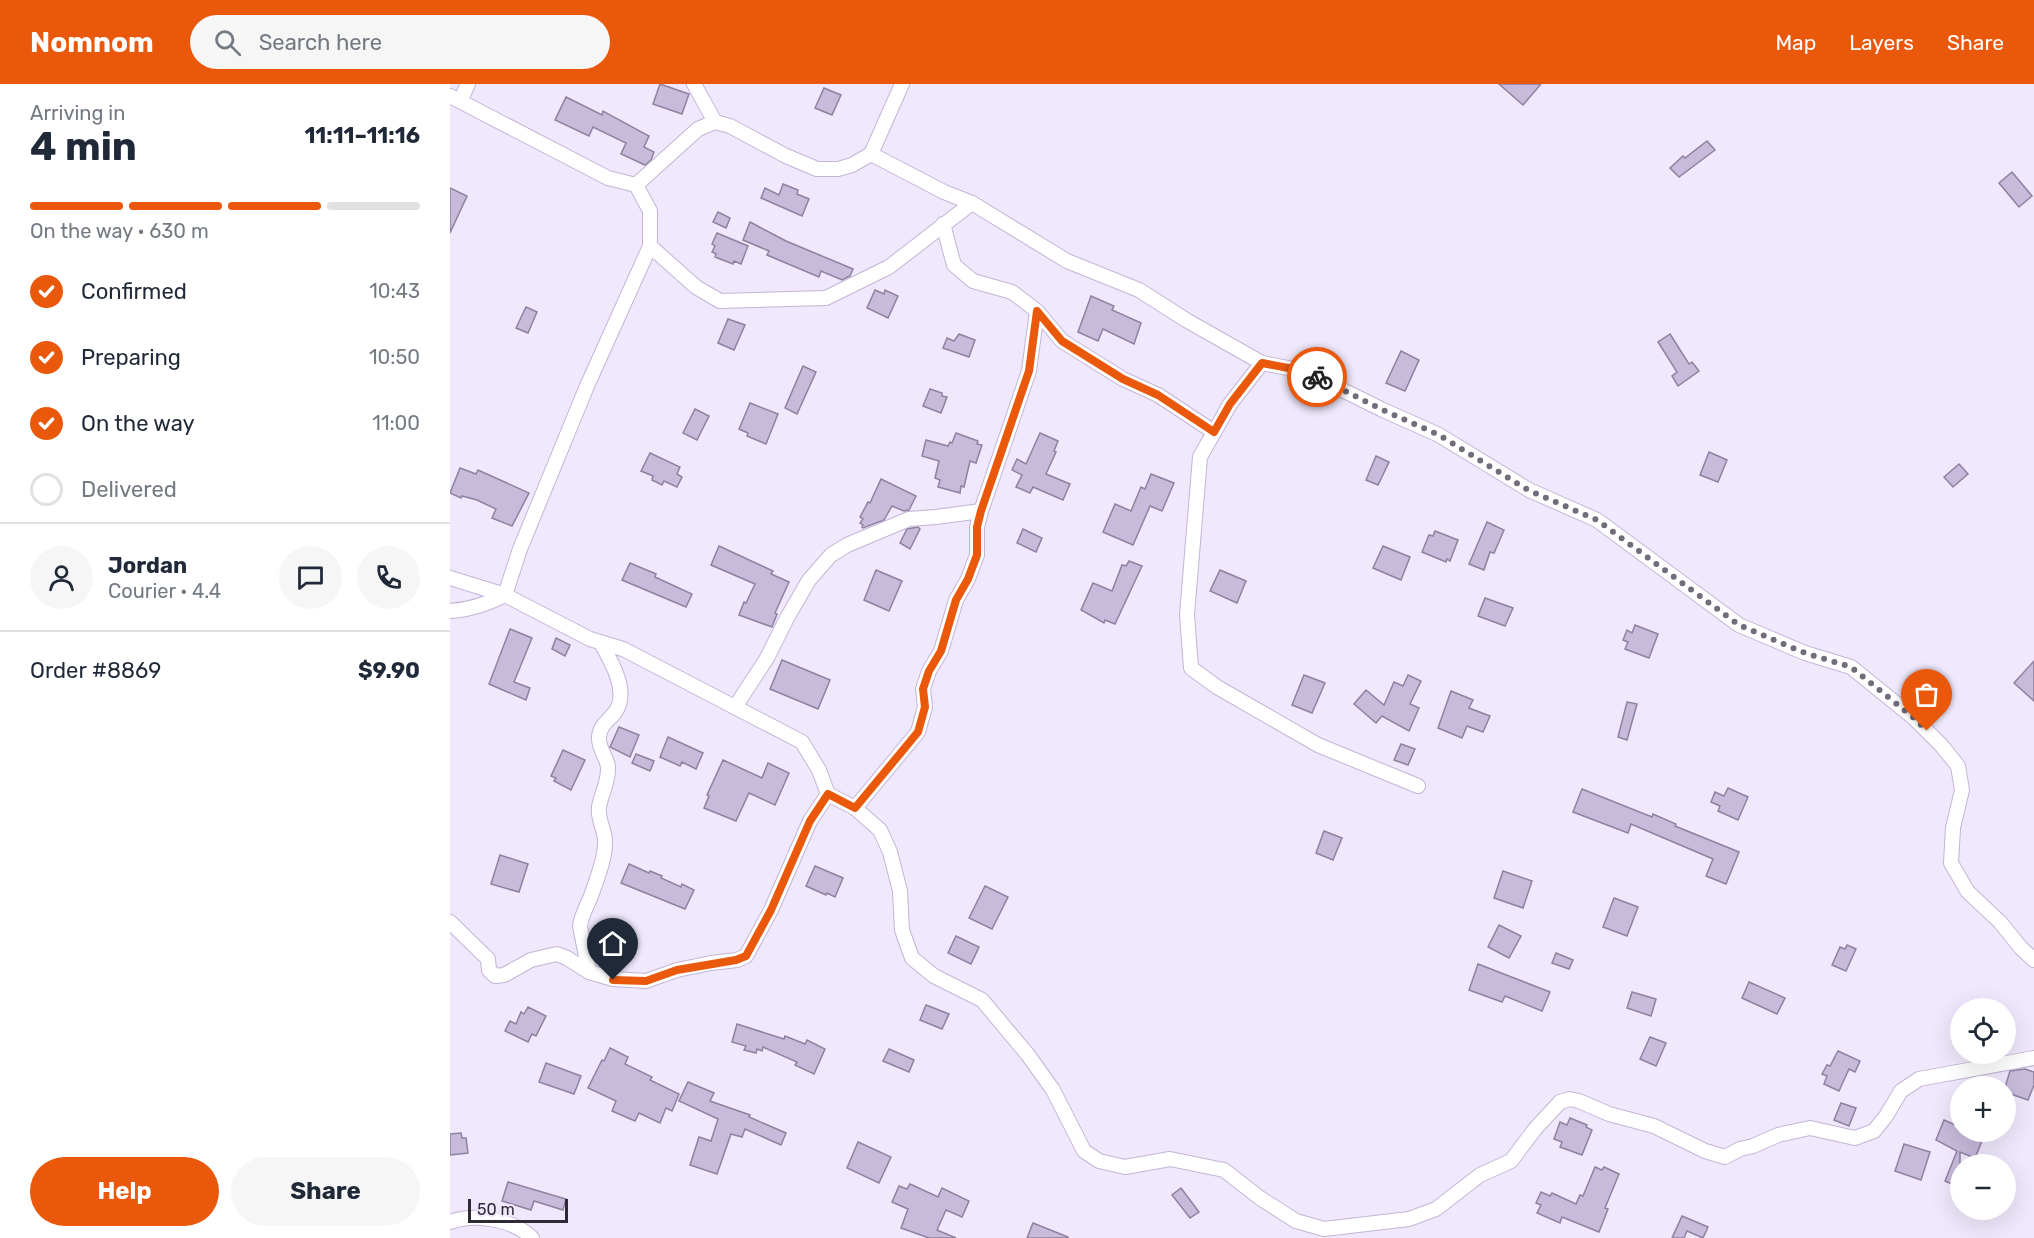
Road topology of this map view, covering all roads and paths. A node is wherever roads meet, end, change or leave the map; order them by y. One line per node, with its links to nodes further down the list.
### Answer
1 (468, 84): 4 (street)
2 (694, 84): 5 (street)
3 (902, 84): 6 (street)
4 (455, 98): 7 (street)
5 (716, 122): 6 (street); 7 (street)
6 (871, 154): 8 (street)
7 (636, 185): 10 (street)
8 (972, 203): 9 (street); 12 (street)
9 (944, 225): 10 (street); 11 (street)
10 (650, 246): 16 (street)
11 (1037, 311): 13 (street); 14 (street)
12 (1262, 363): 13 (street); 24 (street)
13 (1214, 432): 20 (street)
14 (981, 511): 19 (street); 22 (street)
15 (450, 579): 16 (street)
16 (505, 595): 17 (street); 18 (street)
17 (450, 611)
18 (602, 643): 19 (street); 25 (street)
19 (735, 707): 21 (street)
20 (1418, 786)
21 (828, 794): 22 (street); 25 (street)
22 (855, 808): 26 (street)
23 (450, 922): 25 (street)
24 (2034, 960)
25 (589, 972)
26 (2034, 1058)
27 (450, 1222): 28 (street)
28 (532, 1238)

